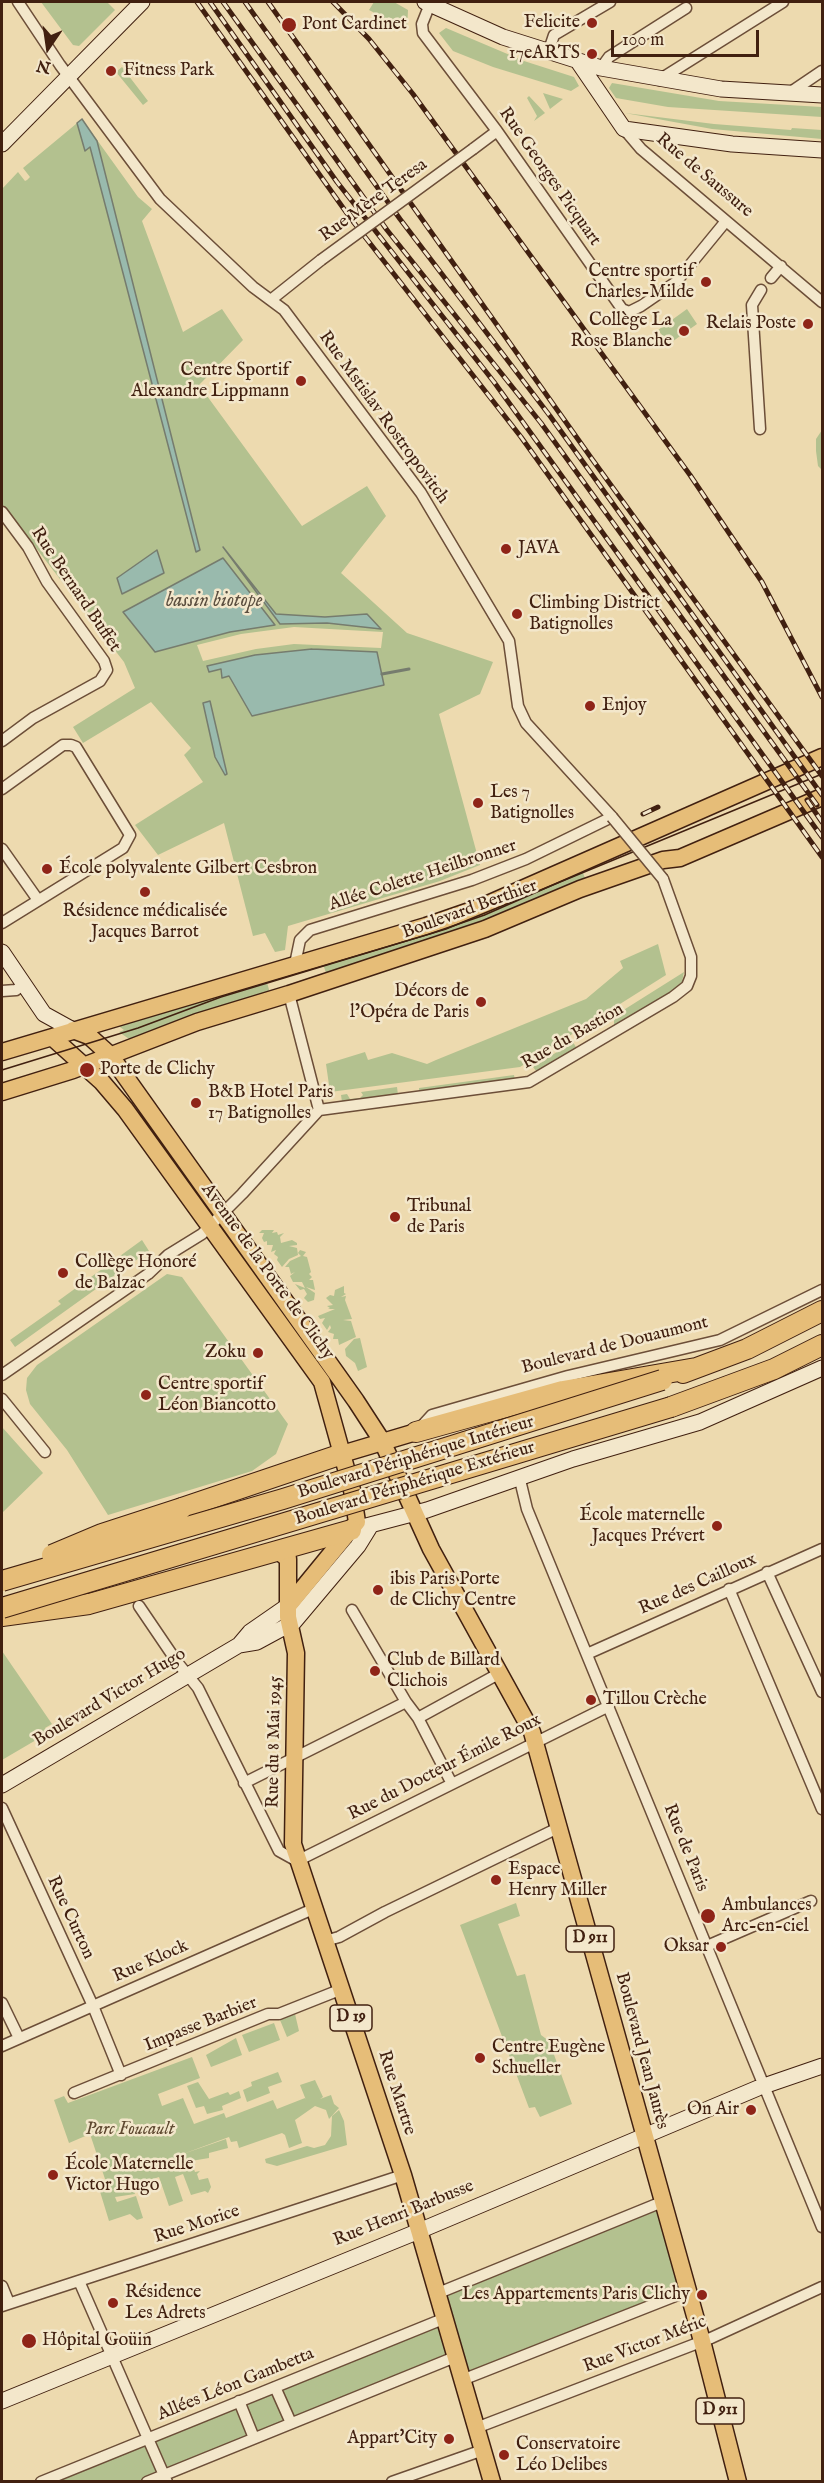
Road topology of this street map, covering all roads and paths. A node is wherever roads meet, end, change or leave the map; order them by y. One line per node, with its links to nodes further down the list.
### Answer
1 (18, 2): 11 (street, Rue Mstislav Rostropovitch)
2 (142, 2): 11 (main road)
3 (610, 2): 7 (street)
4 (783, 2): 12 (street)
5 (427, 3): 7 (main road); 16 (street, Rue Georges Picquart)
6 (686, 8): 9 (street)
7 (548, 53): 8 (main road)
8 (579, 63): 9 (main road); 15 (main road, Rue de Saussure)
9 (601, 68): 12 (main road)
10 (822, 71): 13 (street)
11 (70, 75): 17 (main road); 23 (street, Rue Mstislav Rostropovitch)
12 (658, 80): 13 (main road)
13 (787, 94): 14 (main road)
14 (822, 95)
15 (620, 123): 18 (main road); 19 (street, Rue de Saussure)
16 (497, 131): 19 (street, Rue Georges Picquart); 23 (street, Rue Mère Teresa, bridge)
17 (2, 142)
18 (822, 150)
19 (726, 221): 20 (street, Rue de Saussure)
20 (781, 266): 21 (street); 24 (street, Rue de Saussure)
21 (771, 278)
22 (761, 290): 25 (street)
23 (272, 299): 33 (street, Rue Mstislav Rostropovitch)
24 (822, 302)
25 (760, 429)
26 (2, 512): 27 (street, Rue Bernard Buffet)
27 (2, 741)
28 (822, 757): 34 (main road, Boulevard Berthier)
29 (822, 767): 34 (main road, Boulevard Berthier)
30 (822, 787): 36 (main road, Boulevard Berthier)
31 (2, 789): 38 (street)
32 (822, 797): 36 (main road, Boulevard Berthier)
33 (612, 817): 37 (street, Rue Mstislav Rostropovitch, bridge); 41 (street, Allée Colette Heilbronner)
34 (644, 836): 41 (main road, Boulevard Berthier)
35 (2, 849): 38 (street)
36 (663, 860): 44 (main road, Boulevard Berthier)
37 (664, 881): 52 (street, Rue du Bastion)
38 (38, 900): 39 (street)
39 (2, 923)
40 (2, 951): 42 (main road)
41 (295, 964): 44 (main road); 46 (main road, Boulevard Berthier)
42 (24, 984): 43 (street); 45 (main road)
43 (2, 991)
44 (289, 994): 49 (main road, Boulevard Berthier); 52 (street)
45 (44, 1014): 46 (main road); 47 (main road)
46 (73, 1030): 47 (main road, Boulevard Berthier); 49 (main road, Avenue de la Porte de Clichy)
47 (53, 1038): 48 (main road, Boulevard Berthier); 50 (main road, Avenue de la Porte de Clichy)
48 (2, 1052)
49 (110, 1055): 50 (main road, Boulevard Berthier); 53 (main road, Avenue de la Porte de Clichy)
50 (84, 1066): 51 (main road, Boulevard Berthier); 54 (main road, Avenue de la Porte de Clichy)
51 (2, 1092)
52 (319, 1110): 53 (street)
53 (222, 1212): 54 (street); 63 (main road, Avenue de la Porte de Clichy)
54 (210, 1225): 60 (street); 65 (main road, Avenue de la Porte de Clichy)
55 (822, 1290): 62 (street, Boulevard de Douaumont)
56 (822, 1311): 58 (highway, Boulevard Périphérique Intérieur)
57 (822, 1345): 77 (highway, Boulevard Périphérique Extérieur, bridge)
58 (696, 1368): 62 (highway); 73 (highway, Boulevard Périphérique Intérieur, bridge)
59 (822, 1368): 66 (main road)
60 (2, 1376)
61 (2, 1399): 64 (street)
62 (416, 1432): 63 (main road)
63 (382, 1441): 65 (main road); 67 (main road, Avenue de la Porte de Clichy)
64 (45, 1452)
65 (342, 1454): 69 (main road, Avenue de la Porte de Clichy); 73 (highway, bridge)
66 (520, 1480): 67 (main road); 82 (street, Rue de Paris)
67 (415, 1513): 68 (main road); 83 (main road, Boulevard Jean Jaurès / D 911)
68 (371, 1525): 69 (main road); 80 (main road)
69 (351, 1530): 71 (highway); 76 (main road)
70 (822, 1549): 72 (street, Rue des Cailloux)
71 (277, 1550): 75 (highway); 76 (main road, Rue du 8 Mai 1945)
72 (767, 1572): 74 (street, Rue des Cailloux); 85 (street)
73 (2, 1579)
74 (729, 1589): 82 (street, Rue des Cailloux); 95 (street)
75 (140, 1598): 79 (highway); 84 (street)
76 (289, 1605): 80 (main road, Rue du 8 Mai 1945); 81 (main road, Boulevard Victor Hugo)
77 (2, 1608)
78 (352, 1610): 86 (street)
79 (2, 1616)
80 (290, 1625): 81 (main road, Boulevard Victor Hugo); 90 (main road, Rue du 8 Mai 1945)
81 (239, 1645): 84 (main road, Boulevard Victor Hugo)
82 (587, 1654): 87 (street, Rue de Paris)
83 (500, 1673): 88 (street); 89 (main road, Boulevard Jean Jaurès / D 911)
84 (187, 1676): 91 (street); 93 (main road, Boulevard Victor Hugo)
85 (822, 1692)
86 (406, 1702): 88 (street); 90 (street)
87 (609, 1706): 89 (street, Rue du Docteur Émile Roux); 101 (street, Rue de Paris)
88 (418, 1718): 92 (street)
89 (536, 1741): 92 (street, Rue du Docteur Émile Roux); 96 (main road, Boulevard Jean Jaurès / D 911)
90 (293, 1759): 91 (street); 97 (main road, Rue du 8 Mai 1945)
91 (244, 1784): 97 (street)
92 (452, 1784): 97 (street, Rue du Docteur Émile Roux)
93 (2, 1785)
94 (2, 1808): 104 (street, Rue Curton)
95 (822, 1809)
96 (560, 1827): 100 (street); 111 (main road, Boulevard Jean Jaurès / D 911)
97 (297, 1861): 99 (main road, Rue Martre / D 19)
98 (811, 1901): 101 (street)
99 (313, 1909): 100 (main road, Rue Martre / D 19); 104 (street, Rue Klock)
100 (325, 1941): 102 (main road, Rue Martre / D 19)
101 (707, 1946): 109 (street, Rue de Paris)
102 (342, 1989): 108 (street, Impasse Barbier); 112 (main road, Rue Martre / D 19)
103 (2, 2003): 105 (street)
104 (93, 2006): 105 (street, Rue Klock); 108 (street, Rue Curton)
105 (19, 2038): 106 (street, Rue Klock)
106 (2, 2046)
107 (822, 2066): 109 (main road, Rue Henri Barbusse)
108 (121, 2075): 110 (street, Impasse Barbier)
109 (766, 2086): 111 (main road, Rue Henri Barbusse); 114 (street, Rue de Paris)
110 (74, 2093)
111 (644, 2136): 113 (main road, Boulevard Jean Jaurès / D 911); 115 (main road, Rue Henri Barbusse)
112 (403, 2175): 115 (main road, Rue Martre / D 19); 116 (street, Rue Morice)
113 (662, 2202): 119 (main road, Boulevard Jean Jaurès / D 911); 120 (street)
114 (822, 2227)
115 (418, 2231): 120 (main road, Rue Martre / D 19); 124 (main road, Rue Henri Barbusse)
116 (79, 2281): 121 (street, Rue Morice); 124 (street)
117 (2, 2286): 121 (street)
118 (822, 2287): 123 (street, Rue Victor Méric)
119 (688, 2291): 123 (main road, Boulevard Jean Jaurès / D 911); 126 (street)
120 (436, 2294): 122 (main road, Rue Martre / D 19)
121 (5, 2304)
122 (443, 2319): 125 (main road, Rue Martre / D 19); 127 (street, Allées Léon Gambetta)
123 (702, 2341): 131 (street, Rue Victor Méric); 140 (main road, Boulevard Jean Jaurès / D 911)
124 (111, 2355): 128 (main road, Rue Henri Barbusse); 132 (street)
125 (455, 2357): 126 (main road, Rue Martre / D 19); 130 (street)
126 (462, 2380): 131 (main road, Rue Martre / D 19)
127 (275, 2387): 129 (street, Allées Léon Gambetta); 130 (street)
128 (2, 2401)
129 (239, 2402): 132 (street, Allées Léon Gambetta); 133 (street)
130 (291, 2423): 133 (street)
131 (477, 2428): 134 (main road, Rue Martre / D 19)
132 (148, 2438): 135 (street); 136 (street, Allées Léon Gambetta)
133 (254, 2438): 135 (street)
134 (483, 2450): 138 (street); 139 (main road, Rue Martre / D 19)
135 (166, 2478): 137 (street)
136 (41, 2481)
137 (147, 2481)
138 (392, 2481)
139 (492, 2481)
140 (738, 2481)

